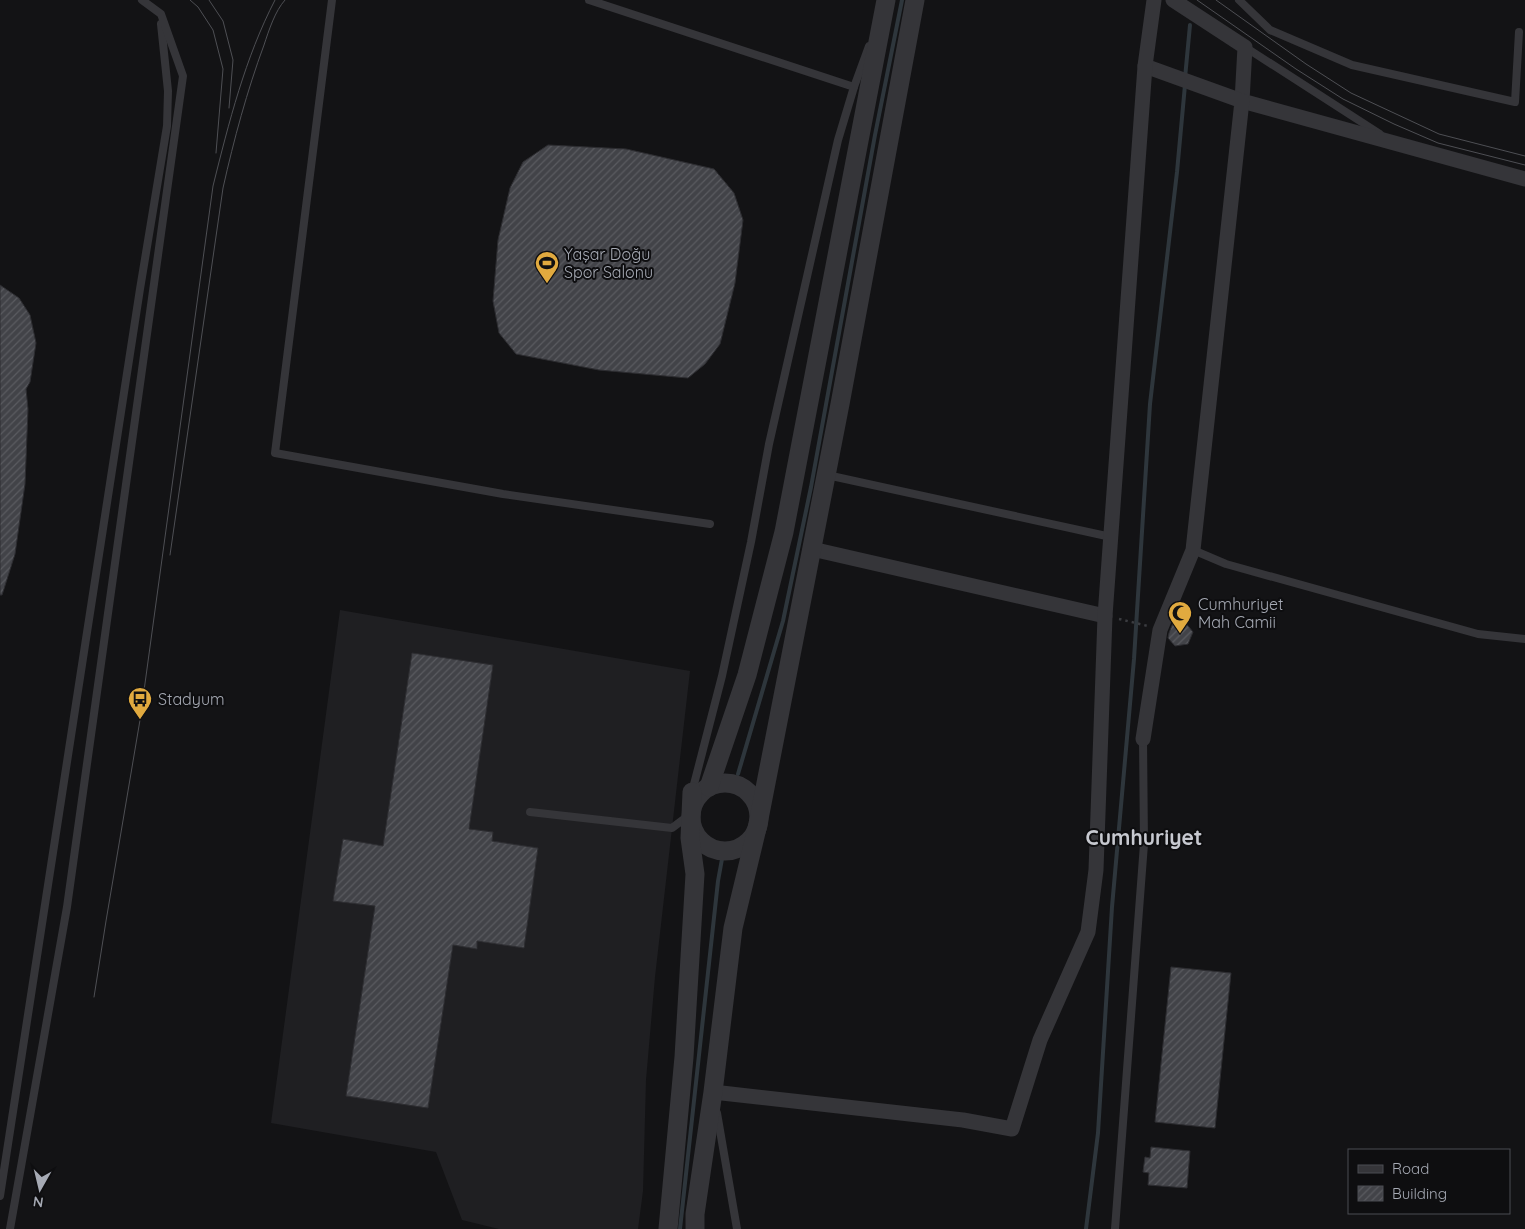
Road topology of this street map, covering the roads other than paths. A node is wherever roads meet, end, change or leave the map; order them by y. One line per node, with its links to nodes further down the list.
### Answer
1 (142, 0): 9 (lane)
2 (332, 0): 18 (lane)
3 (589, 0): 13 (lane)
4 (915, 0): 17 (street)
5 (1154, 0): 12 (street)
6 (1173, 0): 11 (street)
7 (1239, 0): 10 (lane)
8 (886, 1): 13 (lane); 25 (street)
9 (160, 14): 30 (lane); 31 (lane)
10 (1519, 32)
11 (1245, 47): 14 (street); 15 (lane)
12 (1145, 66): 14 (street); 19 (street)
13 (854, 87): 25 (lane)
14 (1242, 101): 15 (street); 21 (street)
15 (1395, 143): 16 (street)
16 (1525, 179)
17 (826, 475): 19 (lane); 20 (street)
18 (710, 524)
19 (1111, 538): 22 (street)
20 (812, 549): 22 (street); 28 (street)
21 (1192, 550): 23 (lane); 24 (street)
22 (1106, 616): 29 (street)
23 (1525, 640)
24 (1143, 739): 35 (lane)
25 (701, 790): 27 (street); 28 (street)
26 (530, 812): 27 (lane)
27 (692, 813): 28 (street); 32 (street)
28 (758, 824): 29 (street)
29 (713, 1092): 33 (street); 34 (lane)
30 (0, 1196)
31 (10, 1229)
32 (668, 1229)
33 (695, 1229)
34 (737, 1229)
35 (1115, 1229)

